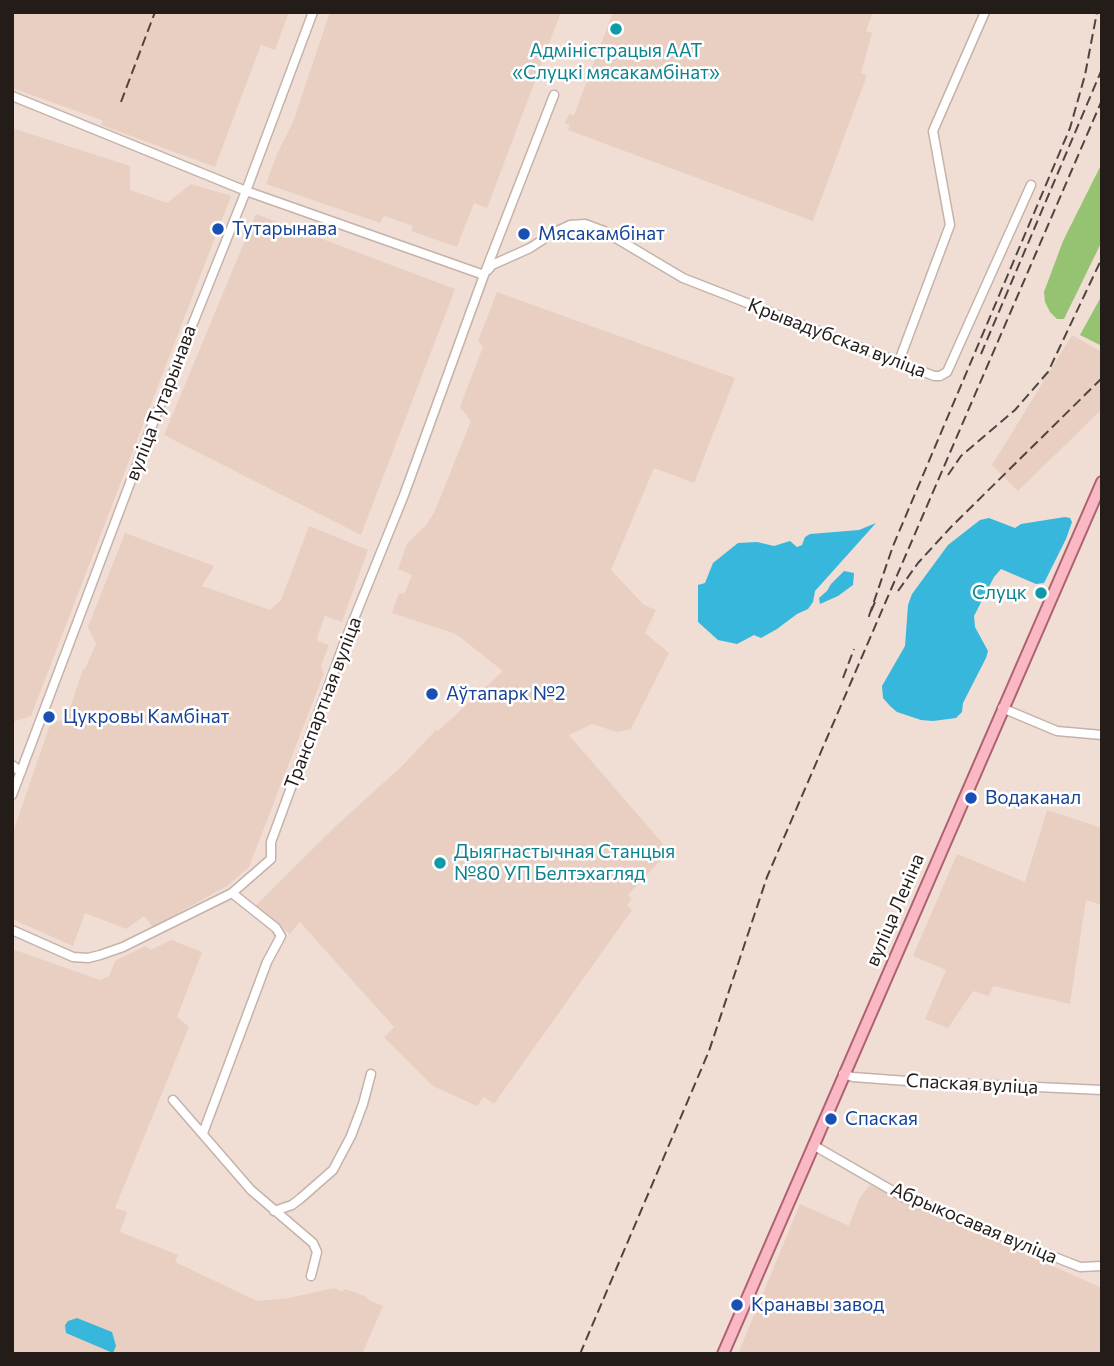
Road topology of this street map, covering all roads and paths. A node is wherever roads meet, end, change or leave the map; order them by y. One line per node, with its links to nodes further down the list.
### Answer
1 (313, 12): 6 (street, вуліца Тутарынава)
2 (985, 12): 8 (street)
3 (554, 95): 7 (street, Транспартная вуліца)
4 (12, 96): 6 (street)
5 (1031, 184): 8 (street, Крывадубская вуліца)
6 (246, 191): 7 (street); 13 (street, вуліца Тутарынава)
7 (484, 275): 8 (street, Крывадубская вуліца); 15 (street, Транспартная вуліца)
8 (898, 361)
9 (1102, 482): 10 (main road, вуліца Леніна)
10 (1002, 708): 11 (street); 18 (main road, вуліца Леніна)
11 (1102, 736)
12 (12, 765): 13 (street)
13 (21, 772): 14 (street, вуліца Тутарынава)
14 (12, 795)
15 (232, 893): 16 (street, Транспартная вуліца); 21 (street)
16 (12, 930)
17 (371, 1074): 23 (street)
18 (844, 1074): 19 (street, Спаская вуліца); 22 (main road, вуліца Леніна)
19 (1102, 1090)
20 (173, 1100): 21 (street)
21 (203, 1133): 23 (street)
22 (814, 1145): 24 (street, Абрыкосавая вуліца); 26 (main road, вуліца Леніна)
23 (274, 1211): 25 (street)
24 (1102, 1266)
25 (311, 1276)
26 (723, 1354)

